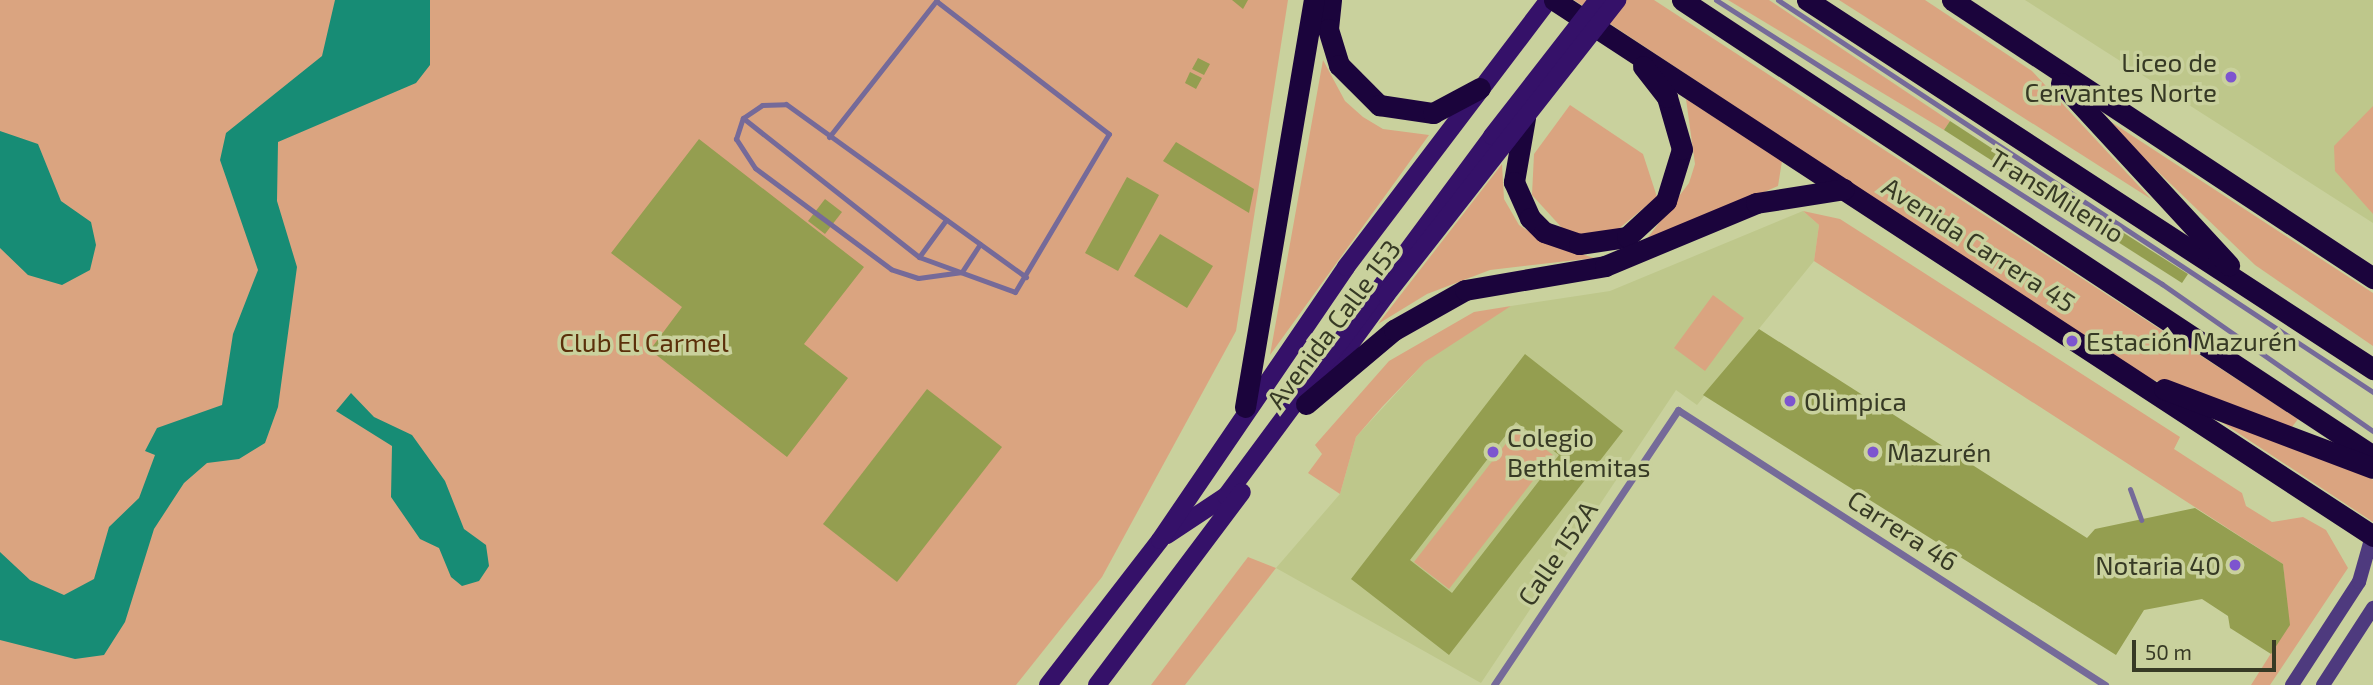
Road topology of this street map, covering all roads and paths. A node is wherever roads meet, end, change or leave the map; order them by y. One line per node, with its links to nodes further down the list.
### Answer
1 (937, 0): 18 (lane); 24 (lane)
2 (1314, 0): 32 (highway)
3 (1331, 0): 15 (highway)
4 (1549, 0): 15 (main road, Avenida Calle 153)
5 (1554, 0): 13 (highway, Avenida Carrera 45)
6 (1598, 0): 27 (main road, Avenida Calle 153, bridge)
7 (1617, 0): 17 (main road, Avenida Calle 153, bridge)
8 (1682, 0): 35 (highway, Avenida Carrera 45)
9 (1716, 0): 34 (lane, TransMilenio)
10 (1778, 0): 30 (lane, TransMilenio)
11 (1807, 0): 26 (highway)
12 (1960, 4): 14 (highway)
13 (1614, 38): 17 (highway); 19 (highway, Avenida Carrera 45)
14 (2042, 62): 25 (highway); 26 (highway)
15 (1480, 88): 32 (main road, Avenida Calle 153)
16 (743, 118): 18 (lane); 22 (lane); 23 (lane)
17 (1525, 118): 27 (main road, Avenida Calle 153, bridge)
18 (829, 136): 20 (lane)
19 (1844, 189): 29 (highway, Avenida Carrera 45); 31 (highway)
20 (946, 220): 21 (lane); 22 (lane)
21 (981, 244): 23 (lane); 24 (lane)
22 (919, 257): 23 (lane)
23 (962, 272): 24 (lane)
24 (1026, 277)
25 (2373, 278)
26 (2252, 290): 28 (highway)
27 (1380, 291): 31 (main road, Avenida Calle 153); 40 (main road, Avenida Calle 153)
28 (2373, 369)
29 (2126, 374): 36 (highway); 39 (highway, Avenida Carrera 45)
30 (2373, 392)
31 (1306, 404): 43 (main road, Avenida Calle 153)
32 (1244, 407): 40 (main road, Avenida Calle 153)
33 (1678, 410): 44 (street, Calle 152A); 45 (street, Carrera 46)
34 (2373, 431)
35 (2373, 456)
36 (2373, 468)
37 (2130, 489): 38 (lane)
38 (2141, 520)
39 (2372, 536): 46 (street)
40 (1160, 540): 42 (main road, Avenida Calle 153)
41 (2373, 608): 47 (street)
42 (1048, 685)
43 (1097, 685)
44 (1494, 685)
45 (2105, 685)
46 (2292, 685)
47 (2323, 685)

